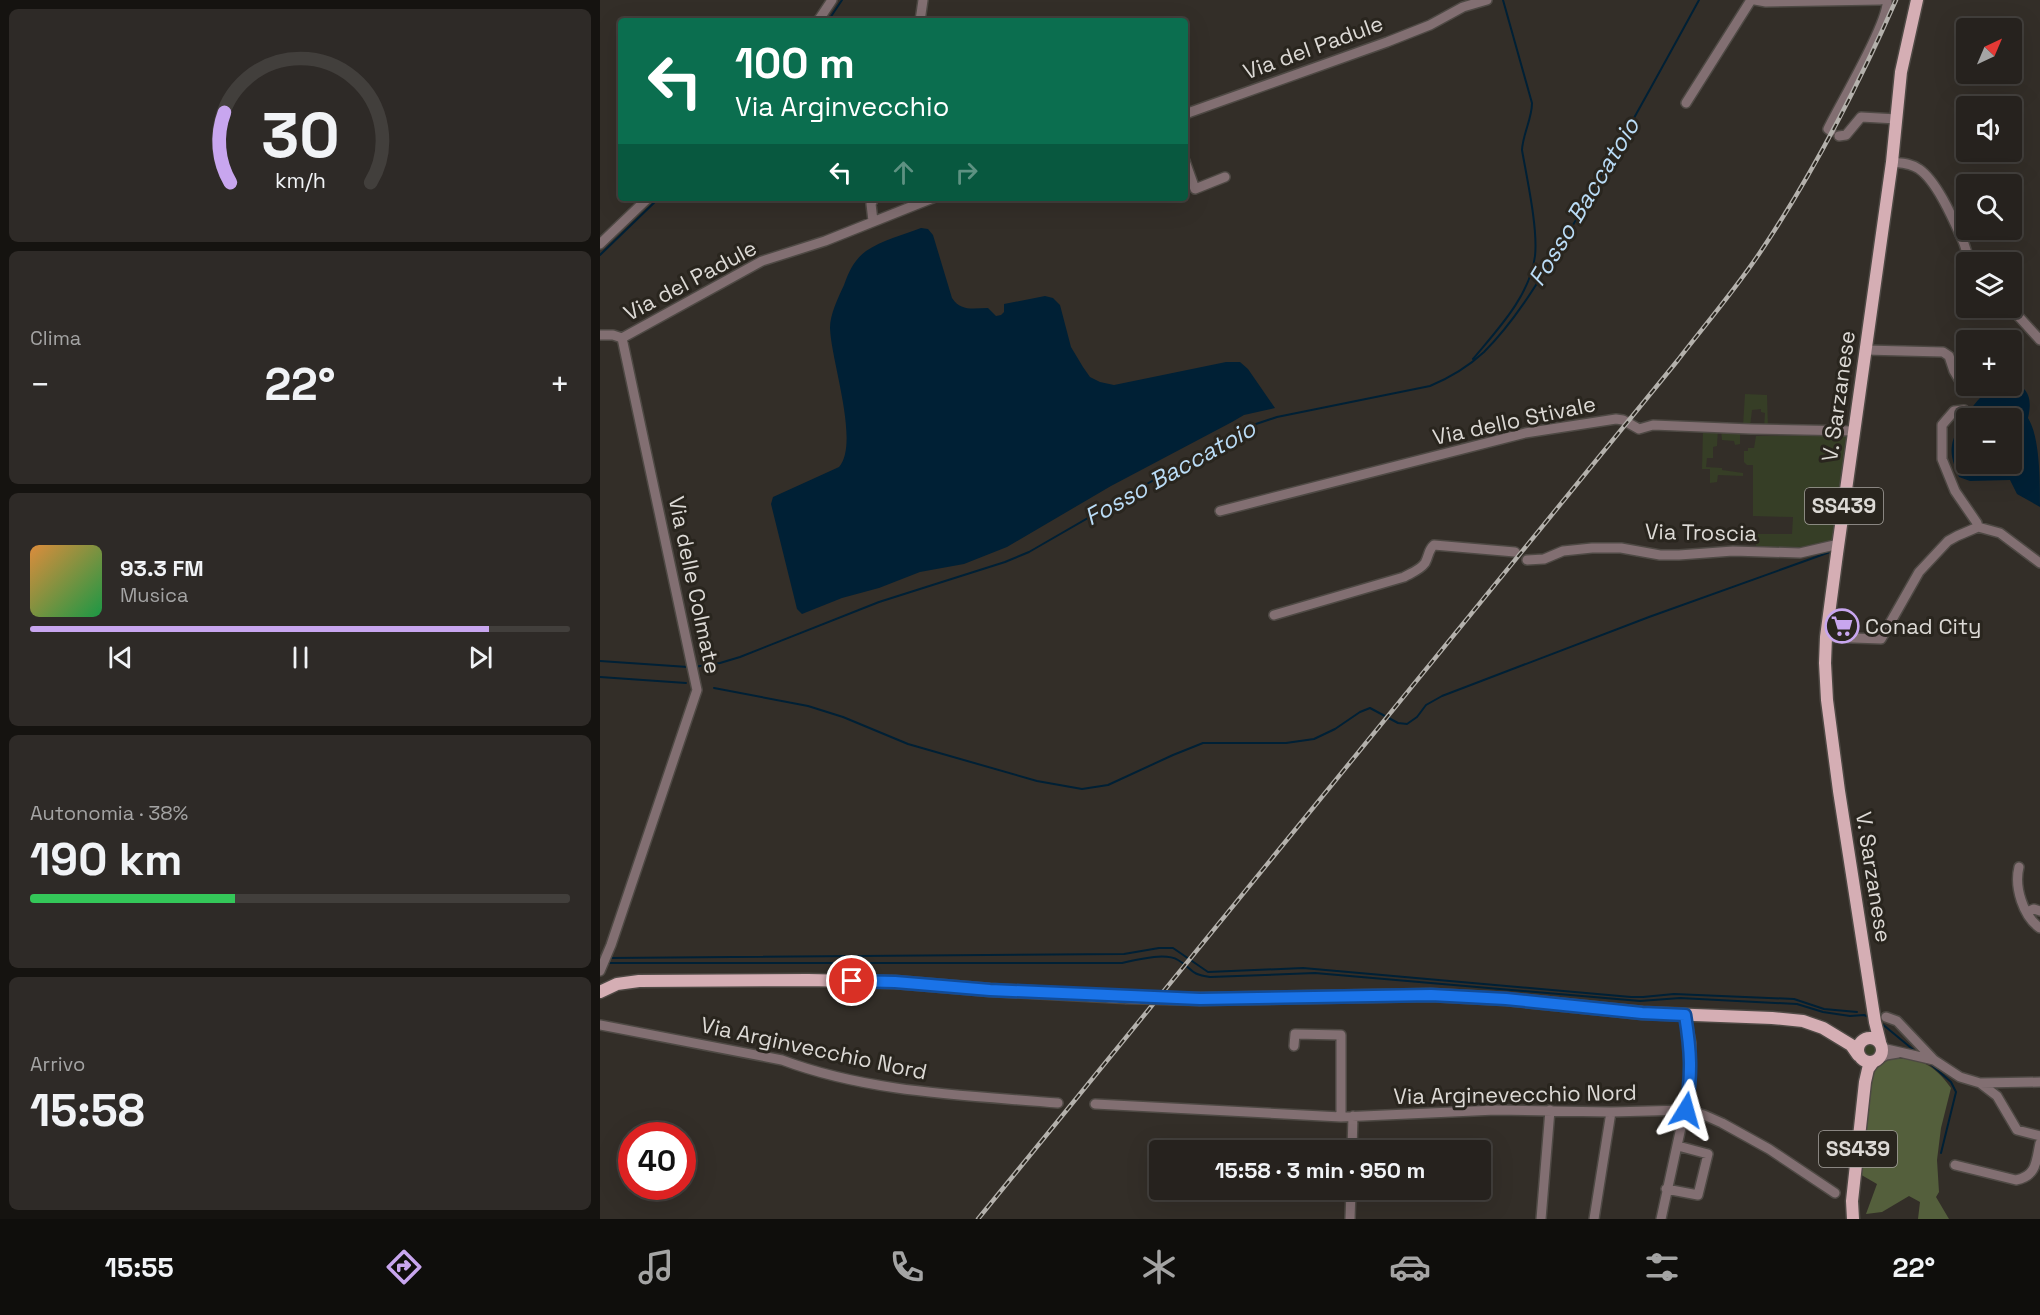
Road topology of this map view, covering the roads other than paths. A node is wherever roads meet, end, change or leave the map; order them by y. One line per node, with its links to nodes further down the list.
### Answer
1 (832, 0): 9 (street)
2 (923, 0): 10 (street)
3 (1486, 0): 12 (street, Via del Padule)
4 (1753, 0): 8 (street); 11 (street)
5 (1880, 0): 8 (street)
6 (1887, 0): 13 (street)
7 (1917, 0): 13 (main road, V. Sarzanese / SS439)
8 (1818, 1)
9 (820, 18)
10 (920, 18)
11 (1686, 103)
12 (1188, 113)
13 (1897, 119): 14 (main road, V. Sarzanese / SS439)
14 (1892, 162): 22 (street); 27 (main road, V. Sarzanese / SS439)
15 (1188, 169): 16 (street)
16 (1225, 177)
17 (645, 201): 21 (street)
18 (872, 201): 20 (street)
19 (925, 201): 20 (street, Via del Padule)
20 (873, 221): 25 (street, Via del Padule)
21 (600, 244)
22 (1967, 252)
23 (2020, 318): 26 (street)
24 (600, 335): 25 (street, Via del Padule)
25 (622, 339): 43 (street, Via delle Colmate)
26 (2040, 340)
27 (1865, 350): 28 (street); 30 (main road, V. Sarzanese / SS439)
28 (1956, 375)
29 (1956, 411): 32 (street)
30 (1855, 431): 31 (street, Via dello Stivale); 33 (main road, V. Sarzanese / SS439)
31 (1220, 511)
32 (1978, 527): 36 (street); 38 (street)
33 (1839, 544): 35 (street, Via Troscia); 38 (main road, V. Sarzanese / SS439)
34 (1515, 552): 37 (street)
35 (1527, 560)
36 (2040, 563)
37 (1274, 615)
38 (1826, 637): 46 (main road, V. Sarzanese / SS439)
39 (2019, 867): 41 (street)
40 (2040, 911): 41 (street)
41 (2027, 912): 42 (street)
42 (2040, 928)
43 (600, 971)
44 (600, 992): 45 (main road, bridge)
45 (1685, 1015): 48 (main road); 58 (street)
46 (1878, 1017): 49 (main road, SS439); 51 (main road, SS439); 52 (street)
47 (600, 1025): 55 (street, Via Arginvecchio Nord)
48 (1841, 1038): 49 (main road); 51 (main road)
49 (1863, 1040): 51 (main road, SS439); 51 (main road)
50 (1294, 1046): 61 (street)
51 (1872, 1055): 52 (street); 70 (main road, SS439)
52 (1930, 1059): 54 (street)
53 (2040, 1082): 54 (street)
54 (1980, 1083): 62 (street)
55 (1058, 1103)
56 (1095, 1104): 61 (street)
57 (1550, 1110): 59 (street, Via Arginevecchio Nord); 60 (street, Via Arginevecchio Nord); 72 (street)
58 (1686, 1110): 59 (street, Via Arginevecchio Nord); 65 (street); 68 (street, Via Arginevecchio Nord)
59 (1611, 1112): 73 (street)
60 (1353, 1116): 61 (street); 63 (street)
61 (1341, 1117)
62 (2040, 1136)
63 (1352, 1140)
64 (2040, 1143): 66 (street)
65 (1678, 1146): 67 (street); 67 (street)
66 (1955, 1165)
67 (1666, 1189): 74 (street)
68 (1835, 1193)
69 (1351, 1200): 71 (street)
70 (1853, 1218)
71 (1350, 1219)
72 (1541, 1219)
73 (1593, 1219)
74 (1661, 1219)

